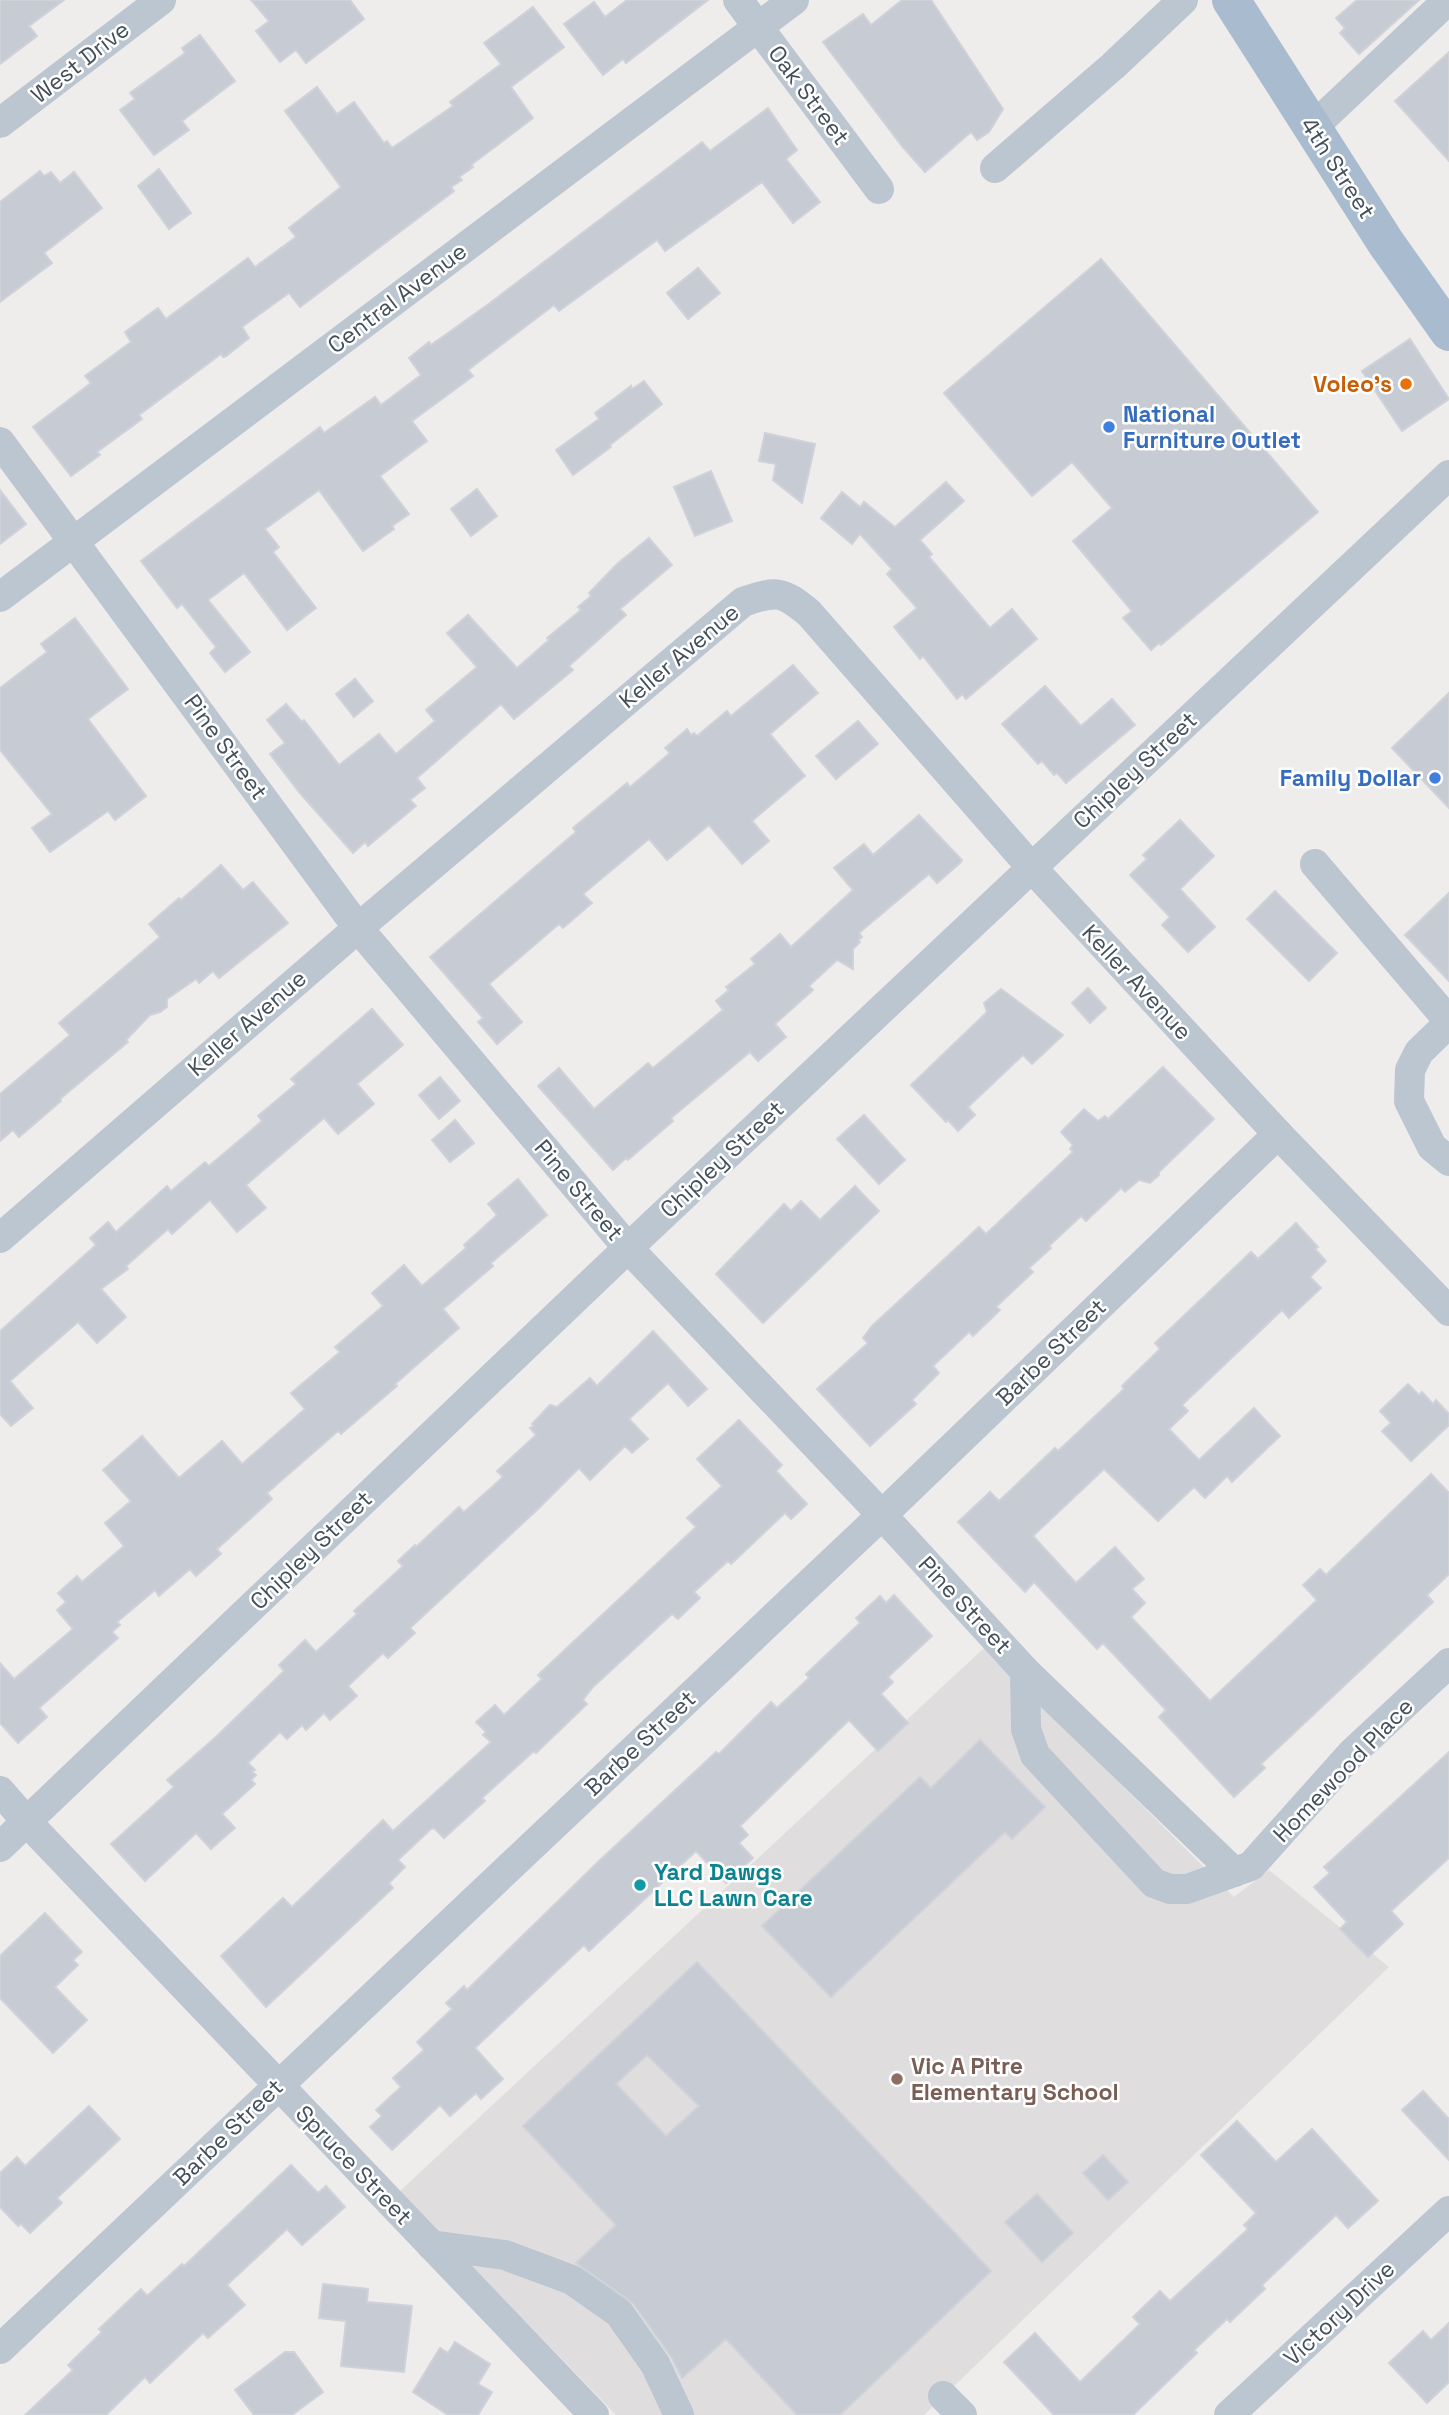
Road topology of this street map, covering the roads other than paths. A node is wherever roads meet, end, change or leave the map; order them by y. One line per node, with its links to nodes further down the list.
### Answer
1 (161, 0): 8 (street, West Drive)
2 (738, 0): 7 (street, Oak Street)
3 (794, 0): 7 (street, Central Avenue)
4 (1183, 0): 10 (street)
5 (1231, 0): 9 (main road, 4th Street)
6 (1448, 0): 9 (street)
7 (758, 27): 11 (street, Oak Street); 15 (street, Central Avenue)
8 (0, 123)
9 (1312, 128): 12 (main road, 4th Street)
10 (995, 168)
11 (879, 189)
12 (1449, 332)
13 (0, 442): 15 (street, Pine Street)
14 (1449, 475): 18 (street, Chipley Street)
15 (74, 540): 16 (street, Central Avenue); 19 (street, Pine Street)
16 (0, 597)
17 (1315, 864): 20 (street)
18 (1031, 868): 19 (street, Keller Avenue); 21 (street, Keller Avenue); 24 (street, Chipley Street)
19 (358, 928): 23 (street, Keller Avenue); 24 (street, Pine Street)
20 (1449, 1022): 22 (street)
21 (1278, 1134): 25 (street, Keller Avenue); 26 (street, Barbe Street)
22 (1449, 1161)
23 (0, 1238)
24 (628, 1248): 26 (street, Pine Street); 30 (street, Chipley Street)
25 (1449, 1311)
26 (882, 1515): 28 (street, Pine Street); 33 (street, Barbe Street)
27 (1449, 1663): 32 (street, Homewood Place)
28 (1026, 1671): 32 (street, Pine Street); 32 (street, Homewood Place)
29 (0, 1791): 30 (street, Spruce Street)
30 (27, 1822): 31 (street, Chipley Street); 33 (street, Spruce Street)
31 (0, 1847)
32 (1234, 1872)
33 (277, 2085): 35 (street, Spruce Street); 36 (street, Barbe Street)
34 (1449, 2211): 39 (street, Victory Drive)
35 (431, 2245): 37 (street, Spruce Street); 38 (street)
36 (0, 2349)
37 (594, 2415)
38 (679, 2415)
39 (1229, 2415)

